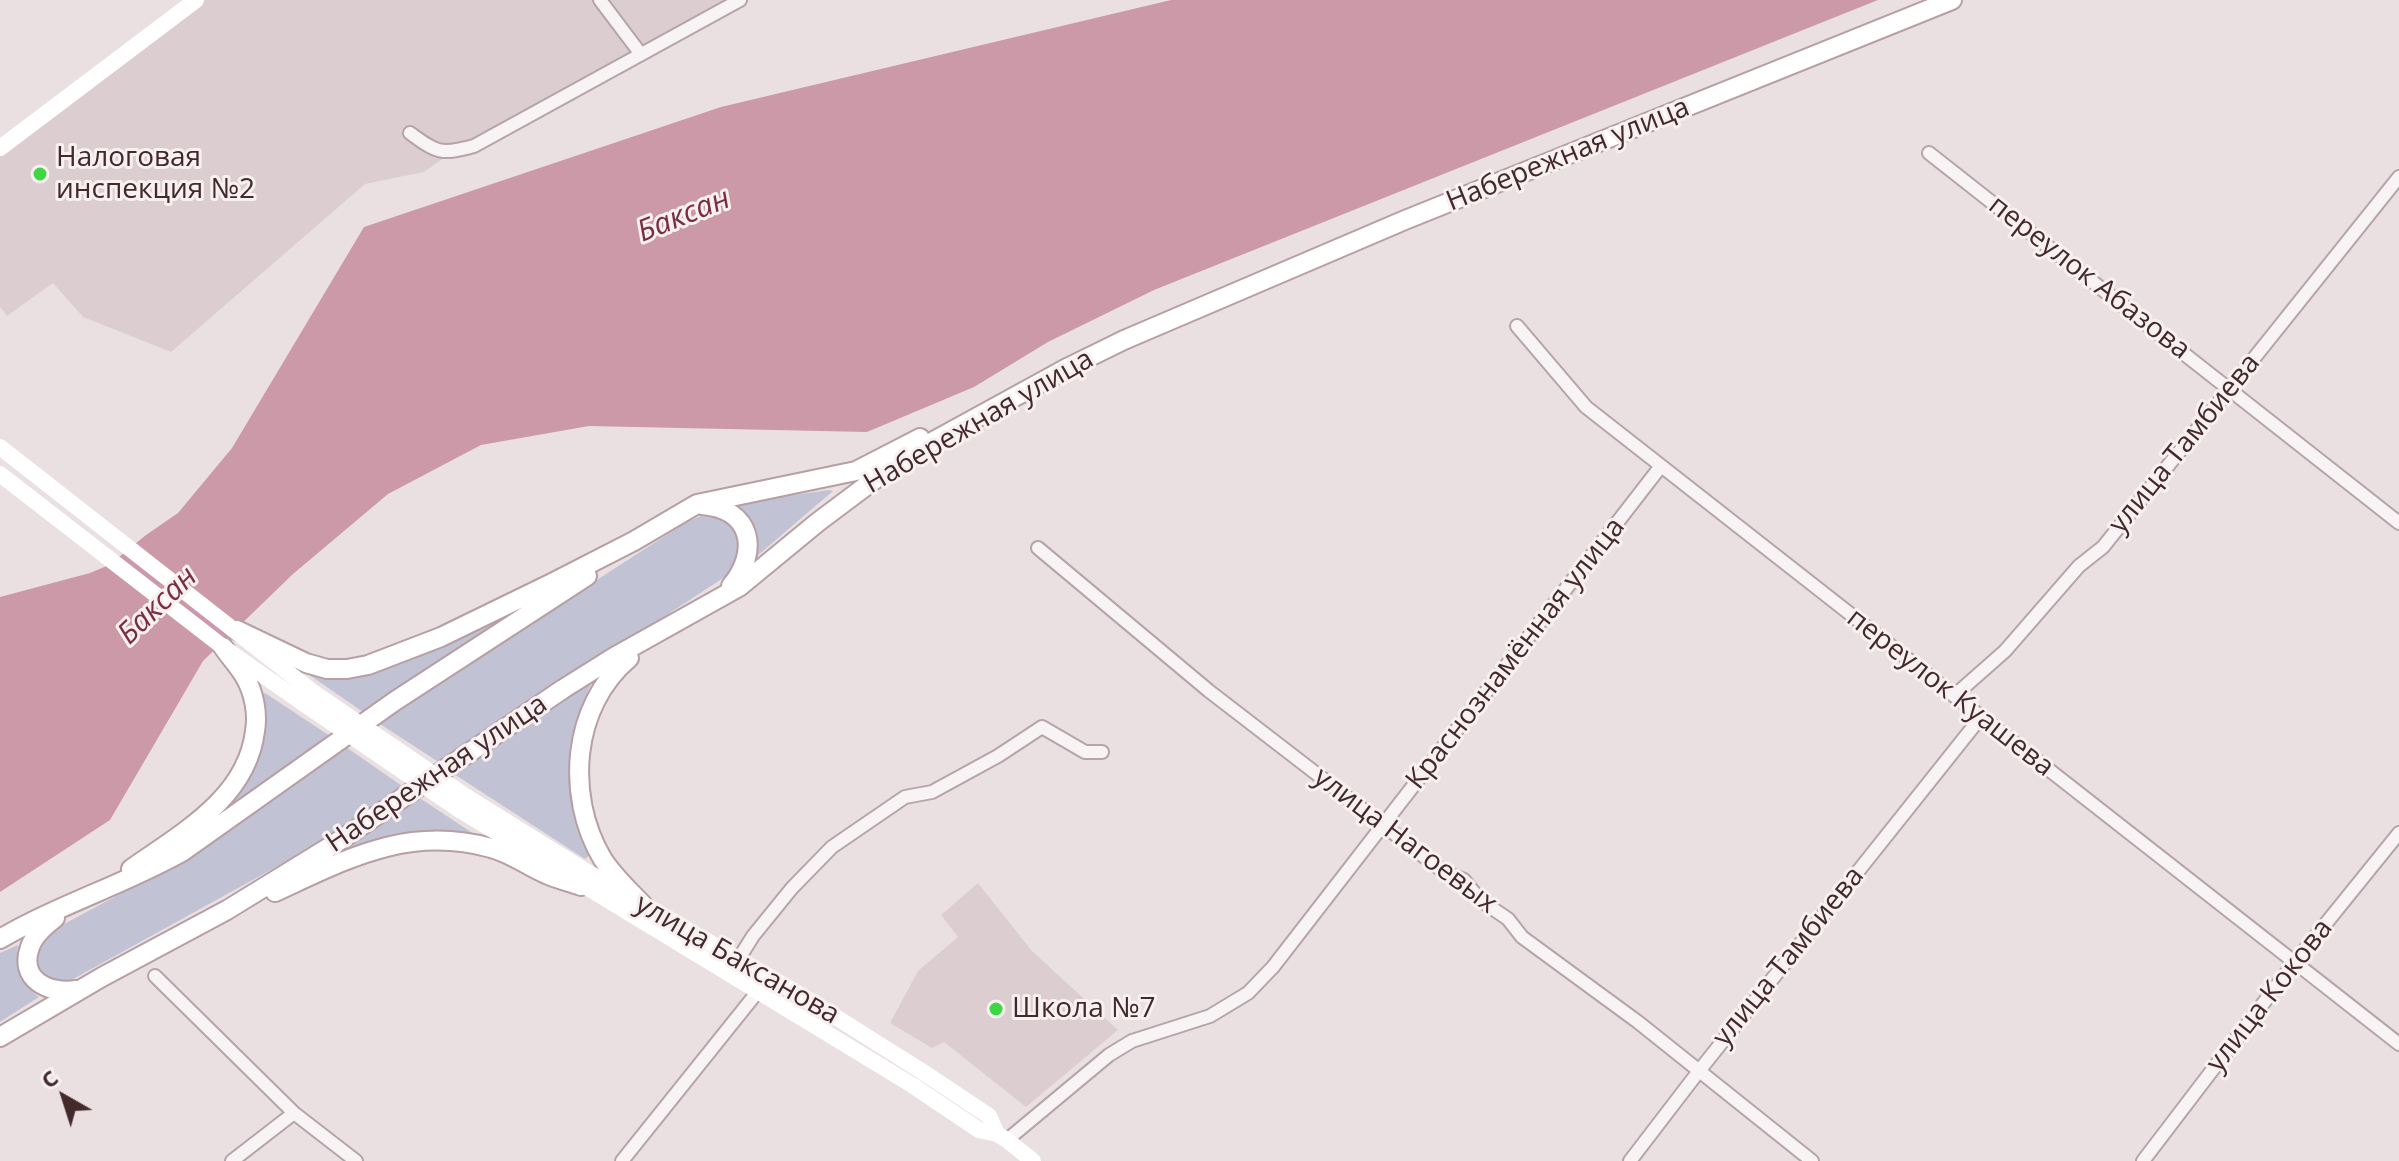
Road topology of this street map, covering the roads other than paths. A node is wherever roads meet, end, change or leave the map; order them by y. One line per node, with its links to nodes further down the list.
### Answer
1 (196, 0): 7 (main road)
2 (600, 0): 5 (street)
3 (740, 0): 5 (street)
4 (1952, 0): 11 (main road, Набережная улица)
5 (640, 53): 6 (street)
6 (410, 133)
7 (0, 148)
8 (1929, 153): 12 (street, переулок Абазова)
9 (2399, 177): 12 (street, улица Тамбиева)
10 (1517, 326): 14 (street, переулок Куашева)
11 (1069, 367): 16 (main road); 20 (main road, Набережная улица)
12 (2229, 387): 17 (street, переулок Абазова); 24 (street, улица Тамбиева)
13 (0, 447): 22 (main road)
14 (1661, 466): 24 (street, переулок Куашева); 29 (street, Краснознамённая улица)
15 (0, 474): 23 (main road)
16 (697, 504): 18 (main road); 20 (main road)
17 (2399, 523)
18 (634, 541): 22 (main road); 32 (main road)
19 (1038, 548): 29 (street, улица Нагоевых)
20 (721, 597): 21 (main road, Набережная улица)
21 (670, 626): 34 (main road); 35 (main road, Набережная улица)
22 (237, 630): 25 (main road)
23 (223, 647): 25 (main road); 32 (main road)
24 (1954, 696): 26 (street, переулок Куашева)
25 (308, 698): 28 (main road, bridge)
26 (1981, 717): 38 (street, переулок Куашева); 45 (street, улица Тамбиева)
27 (1102, 752): 37 (street)
28 (463, 803): 31 (main road, улица Баксанова); 34 (main road, улица Баксанова)
29 (1384, 826): 45 (street, улица Нагоевых); 47 (street, Краснознамённая улица)
30 (2399, 833): 38 (street, улица Кокова)
31 (581, 886): 35 (main road); 42 (main road, улица Баксанова)
32 (99, 891): 33 (main road)
33 (73, 903): 36 (main road); 41 (main road)
34 (643, 905): 37 (main road, улица Баксанова)
35 (227, 910): 41 (main road, Набережная улица)
36 (0, 939)
37 (738, 960): 40 (main road, улица Баксанова)
38 (2294, 963): 44 (street, переулок Куашева); 54 (street, улица Кокова)
39 (155, 976): 46 (street)
40 (768, 977): 42 (street); 47 (main road, улица Баксанова)
41 (81, 989): 43 (main road, Набережная улица)
42 (758, 992): 47 (main road, улица Баксанова); 50 (street)
43 (0, 1037)
44 (2399, 1044)
45 (1699, 1071): 52 (street, улица Тамбиева); 53 (street, улица Нагоевых)
46 (294, 1113): 48 (street); 49 (street)
47 (1002, 1137): 51 (main road, улица Баксанова)
48 (232, 1161)
49 (356, 1161)
50 (622, 1161)
51 (1033, 1161)
52 (1630, 1161)
53 (1812, 1161)
54 (2143, 1161)

